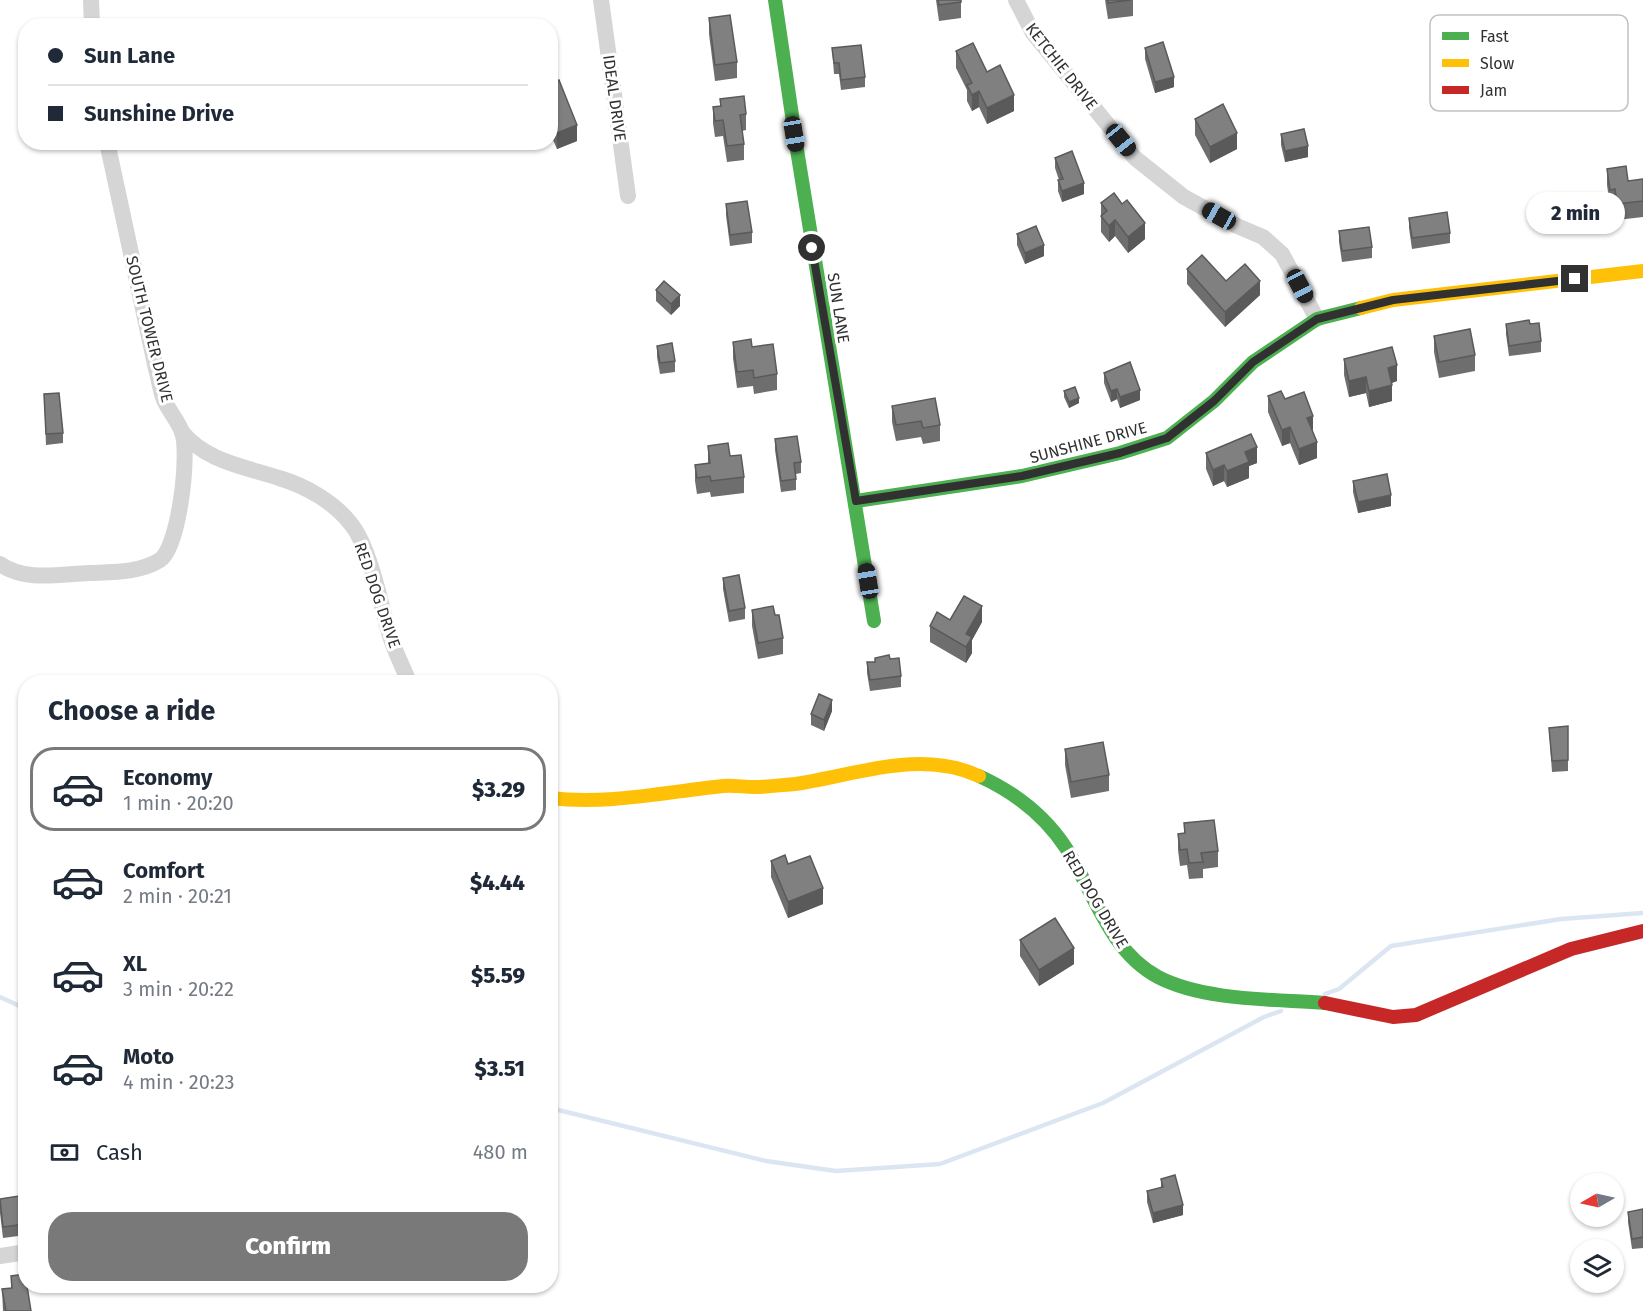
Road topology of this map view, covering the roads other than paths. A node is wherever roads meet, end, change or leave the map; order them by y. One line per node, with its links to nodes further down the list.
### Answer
1 (91, 0): 5 (street)
2 (601, 0): 7 (street, IDEAL DRIVE)
3 (775, 0): 11 (street, SUN LANE)
4 (1016, 0): 9 (street, KETCHIE DRIVE)
5 (92, 18)
6 (109, 150): 10 (street, SOUTH TOWER DRIVE)
7 (628, 196)
8 (1643, 271): 9 (street, SUNSHINE DRIVE)
9 (1317, 319): 11 (street, SUNSHINE DRIVE)
10 (182, 432): 12 (street, SOUTH TOWER DRIVE); 14 (street, RED DOG DRIVE)
11 (856, 501): 13 (street, SUN LANE)
12 (0, 564)
13 (874, 621)
14 (406, 675)
15 (558, 799): 16 (street, RED DOG DRIVE)
16 (1643, 932)
17 (18, 1253): 18 (street)
18 (0, 1256)

